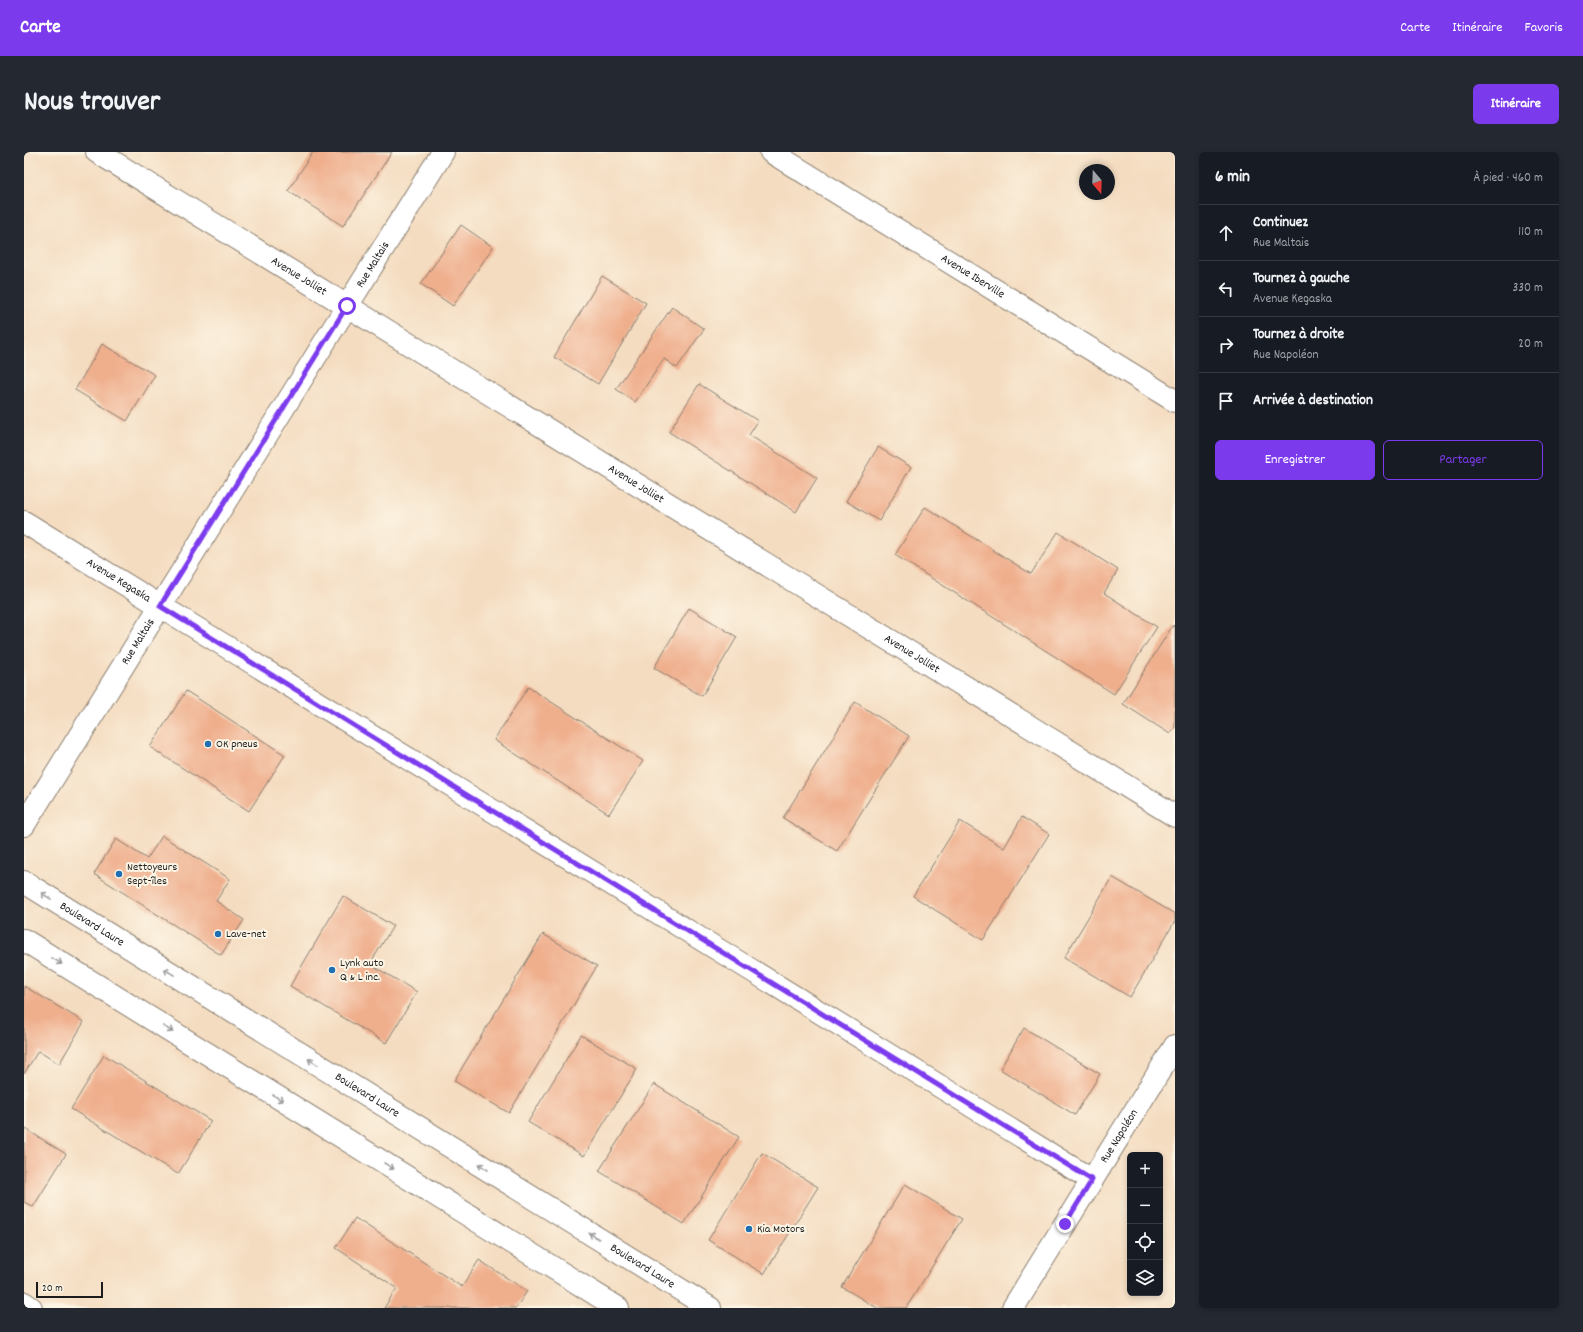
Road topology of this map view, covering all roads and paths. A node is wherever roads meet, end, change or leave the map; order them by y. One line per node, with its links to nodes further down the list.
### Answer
1 (97, 152): 4 (main road, Avenue Jolliet)
2 (443, 152): 4 (main road, Rue Maltais)
3 (772, 152): 5 (main road, Avenue Iberville)
4 (347, 306): 7 (main road, Rue Maltais); 8 (main road, Avenue Jolliet)
5 (1175, 401)
6 (24, 522): 7 (main road, Avenue Kegaska)
7 (160, 606): 9 (main road, Rue Maltais); 13 (main road, Avenue Kegaska)
8 (1175, 816)
9 (24, 825)
10 (24, 882): 17 (main road, Boulevard Laure, one-way to 10)
11 (24, 940): 16 (main road, one-way to 16)
12 (1175, 1046): 13 (main road, Rue Napoléon)
13 (1092, 1180): 18 (main road, Rue Napoléon)
14 (24, 1303): 15 (main road)
15 (32, 1308)
16 (618, 1308)
17 (710, 1308)
18 (1013, 1308)

